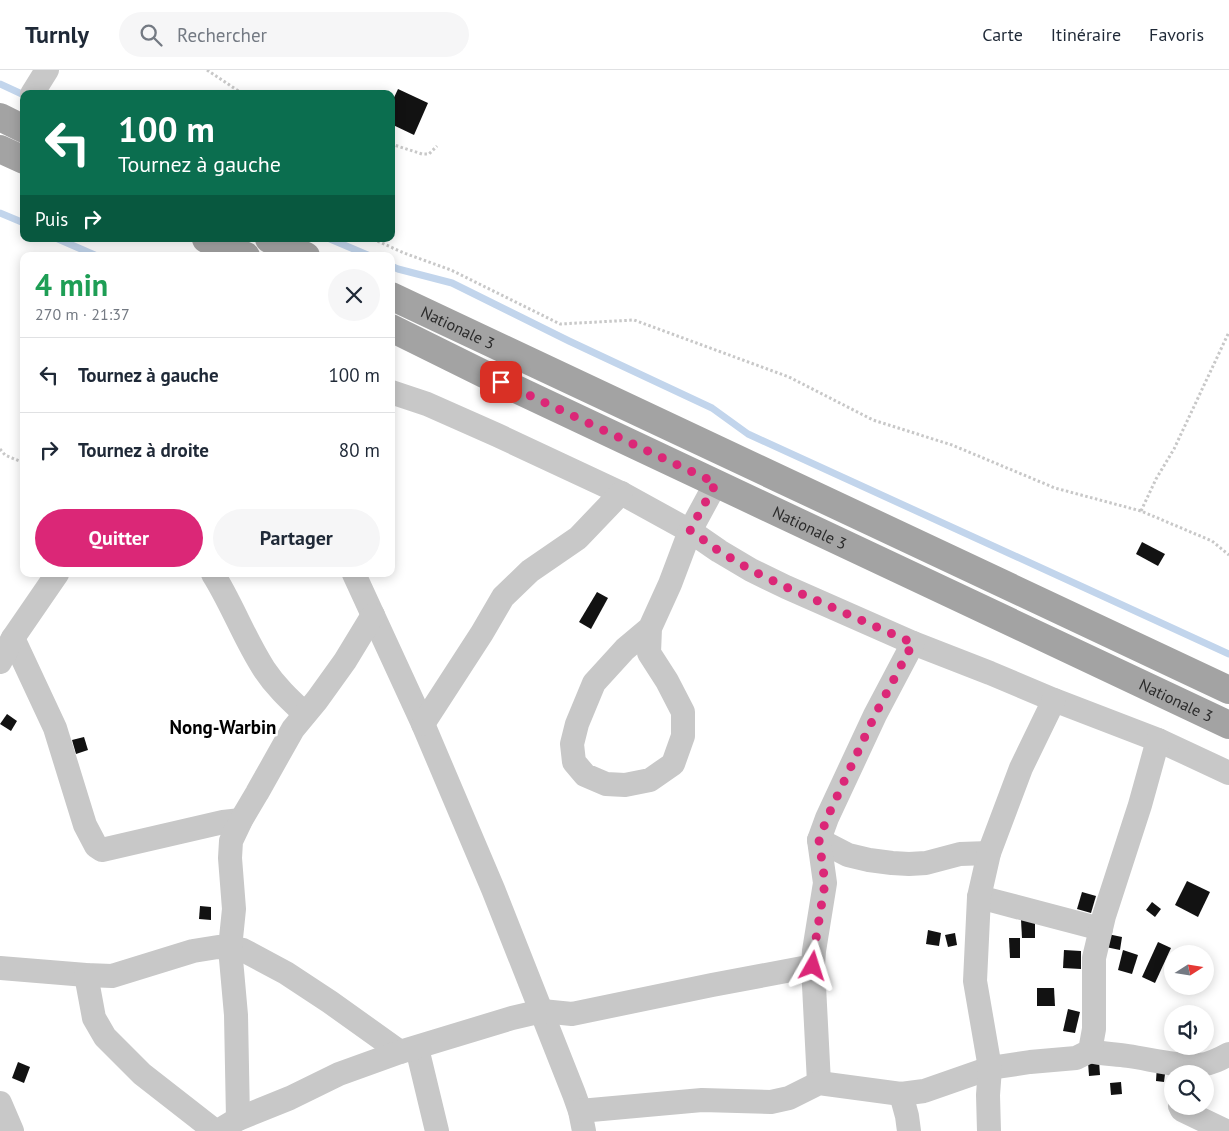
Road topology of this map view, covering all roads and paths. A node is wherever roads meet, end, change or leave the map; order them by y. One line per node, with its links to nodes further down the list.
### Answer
1 (47, 70): 3 (street)
2 (207, 70): 4 (path)
3 (34, 90)
4 (237, 90)
5 (395, 145): 6 (path)
6 (437, 146)
7 (0, 149): 8 (main road)
8 (20, 158)
9 (215, 242): 12 (main road)
10 (276, 242): 13 (main road)
11 (380, 242): 22 (path)
12 (246, 252)
13 (297, 252)
14 (395, 298): 33 (main road, Nationale 3)
15 (395, 330): 20 (main road, Nationale 3)
16 (1229, 332): 22 (path)
17 (395, 393): 21 (street)
18 (0, 450): 19 (path)
19 (20, 460)
20 (716, 483): 23 (street); 37 (main road, Nationale 3)
21 (621, 493): 23 (street); 36 (street)
22 (1141, 511): 24 (path)
23 (690, 530): 29 (street); 31 (street)
24 (1229, 555)
25 (55, 577): 30 (street)
26 (215, 577): 35 (street)
27 (355, 577): 28 (street)
28 (374, 616): 35 (street); 36 (street)
29 (650, 628): 29 (street)
30 (13, 638): 32 (street); 40 (street)
31 (913, 643): 34 (street); 41 (street)
32 (0, 662)
33 (1229, 690)
34 (1054, 700): 38 (street); 42 (street)
35 (306, 714): 40 (street)
36 (423, 724): 49 (street)
37 (1229, 725)
38 (1158, 740): 39 (street); 44 (street)
39 (1229, 773)
40 (241, 820): 45 (street)
41 (819, 840): 42 (street); 46 (street)
42 (989, 853): 43 (street)
43 (979, 898): 44 (street); 55 (street)
44 (1101, 929): 51 (street)
45 (230, 948): 48 (street); 50 (street); 60 (street)
46 (813, 966): 49 (street); 56 (street)
47 (0, 968): 48 (street)
48 (86, 975): 64 (street)
49 (542, 1011): 50 (street); 61 (street)
50 (409, 1050): 60 (street); 65 (street)
51 (1090, 1051): 53 (street); 55 (street)
52 (1229, 1054): 54 (street)
53 (1164, 1065)
54 (1200, 1065)
55 (990, 1068): 57 (street); 67 (street)
56 (819, 1083): 57 (street); 61 (street)
57 (900, 1094): 66 (street)
58 (0, 1103): 63 (street)
59 (1186, 1115): 62 (street)
60 (238, 1119): 64 (street)
61 (582, 1121)
62 (1194, 1125): 68 (street)
63 (12, 1131)
64 (216, 1131)
65 (437, 1131)
66 (909, 1131)
67 (989, 1131)
68 (1226, 1131)

